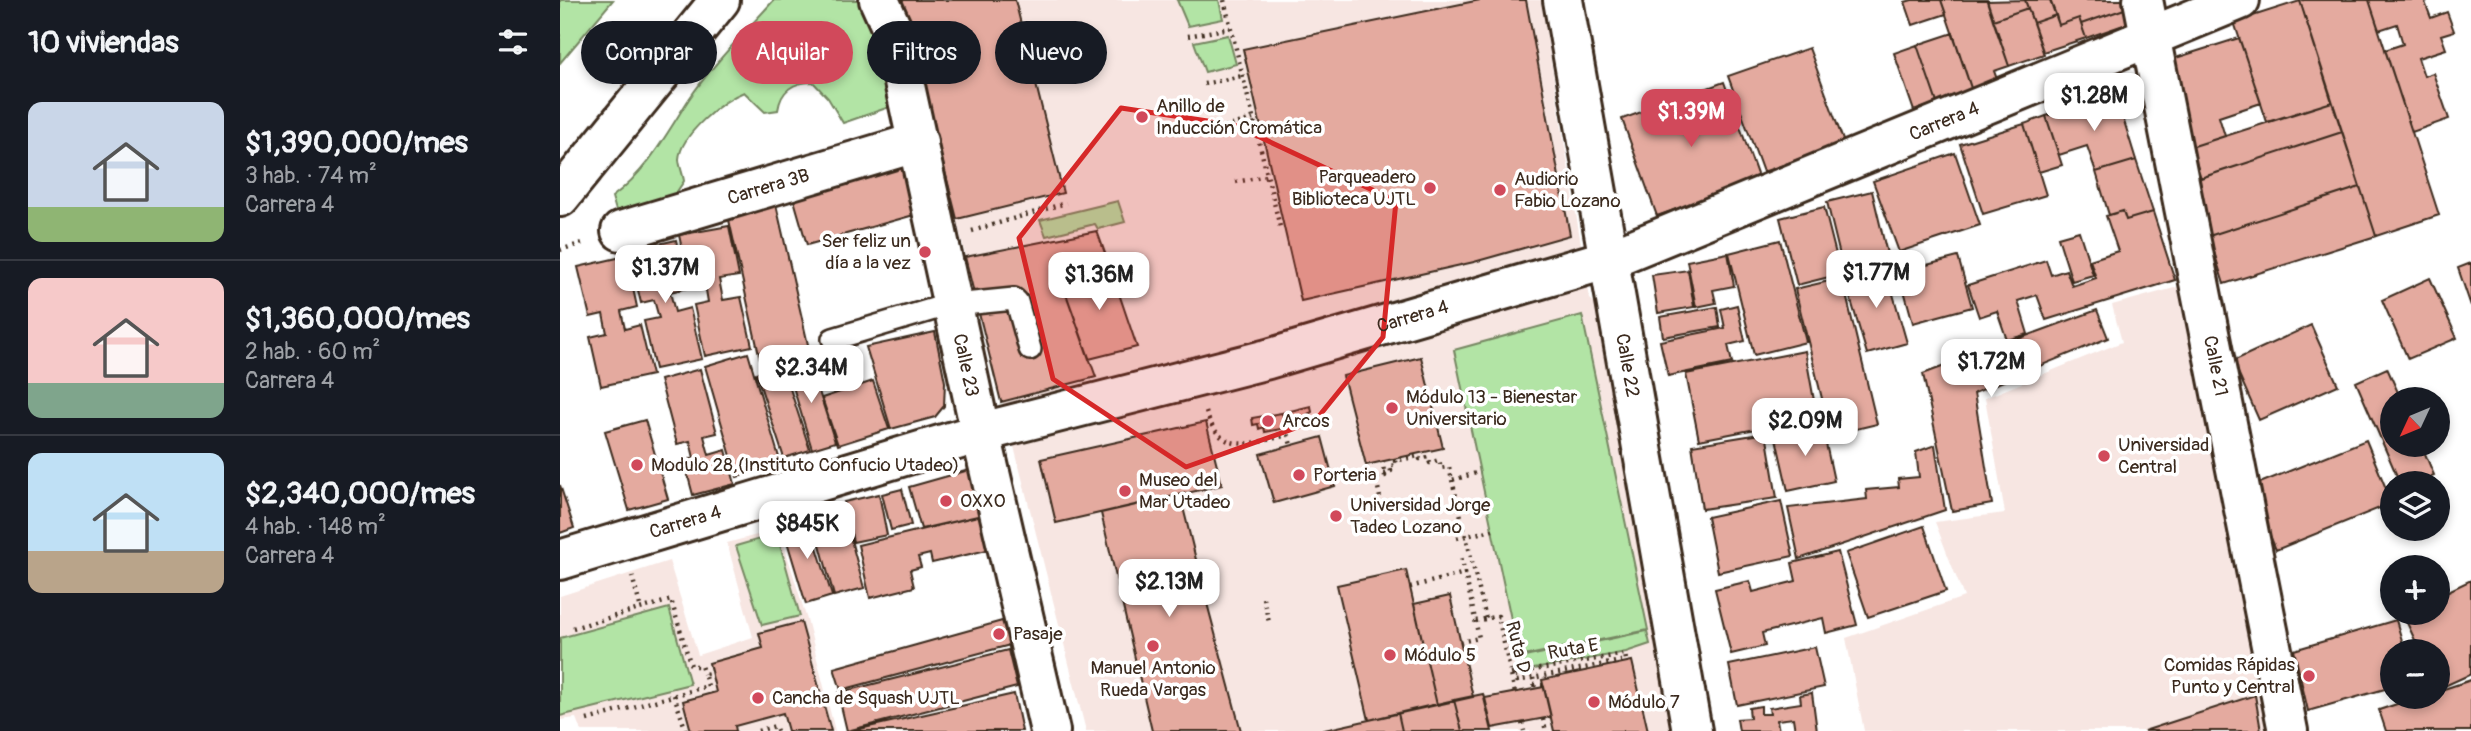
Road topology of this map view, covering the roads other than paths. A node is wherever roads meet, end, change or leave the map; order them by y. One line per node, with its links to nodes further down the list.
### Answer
1 (720, 0): 7 (street)
2 (879, 0): 6 (street, Calle 23)
3 (1563, 0): 9 (street, Calle 22)
4 (2239, 0): 5 (street, Carrera 4)
5 (2148, 18): 9 (street, Carrera 4); 17 (street, Calle 21)
6 (918, 142): 8 (street, Carrera 3B); 10 (street, Calle 23)
7 (560, 197)
8 (621, 231)
9 (1609, 259): 13 (street, Carrera 4); 16 (street, Calle 22)
10 (953, 304): 11 (lane); 12 (lane); 13 (street, Calle 23)
11 (833, 339)
12 (1030, 349)
13 (981, 433): 14 (street, Carrera 4); 15 (street, Calle 23)
14 (560, 560)
15 (1050, 731)
16 (1692, 731)
17 (2288, 731)

